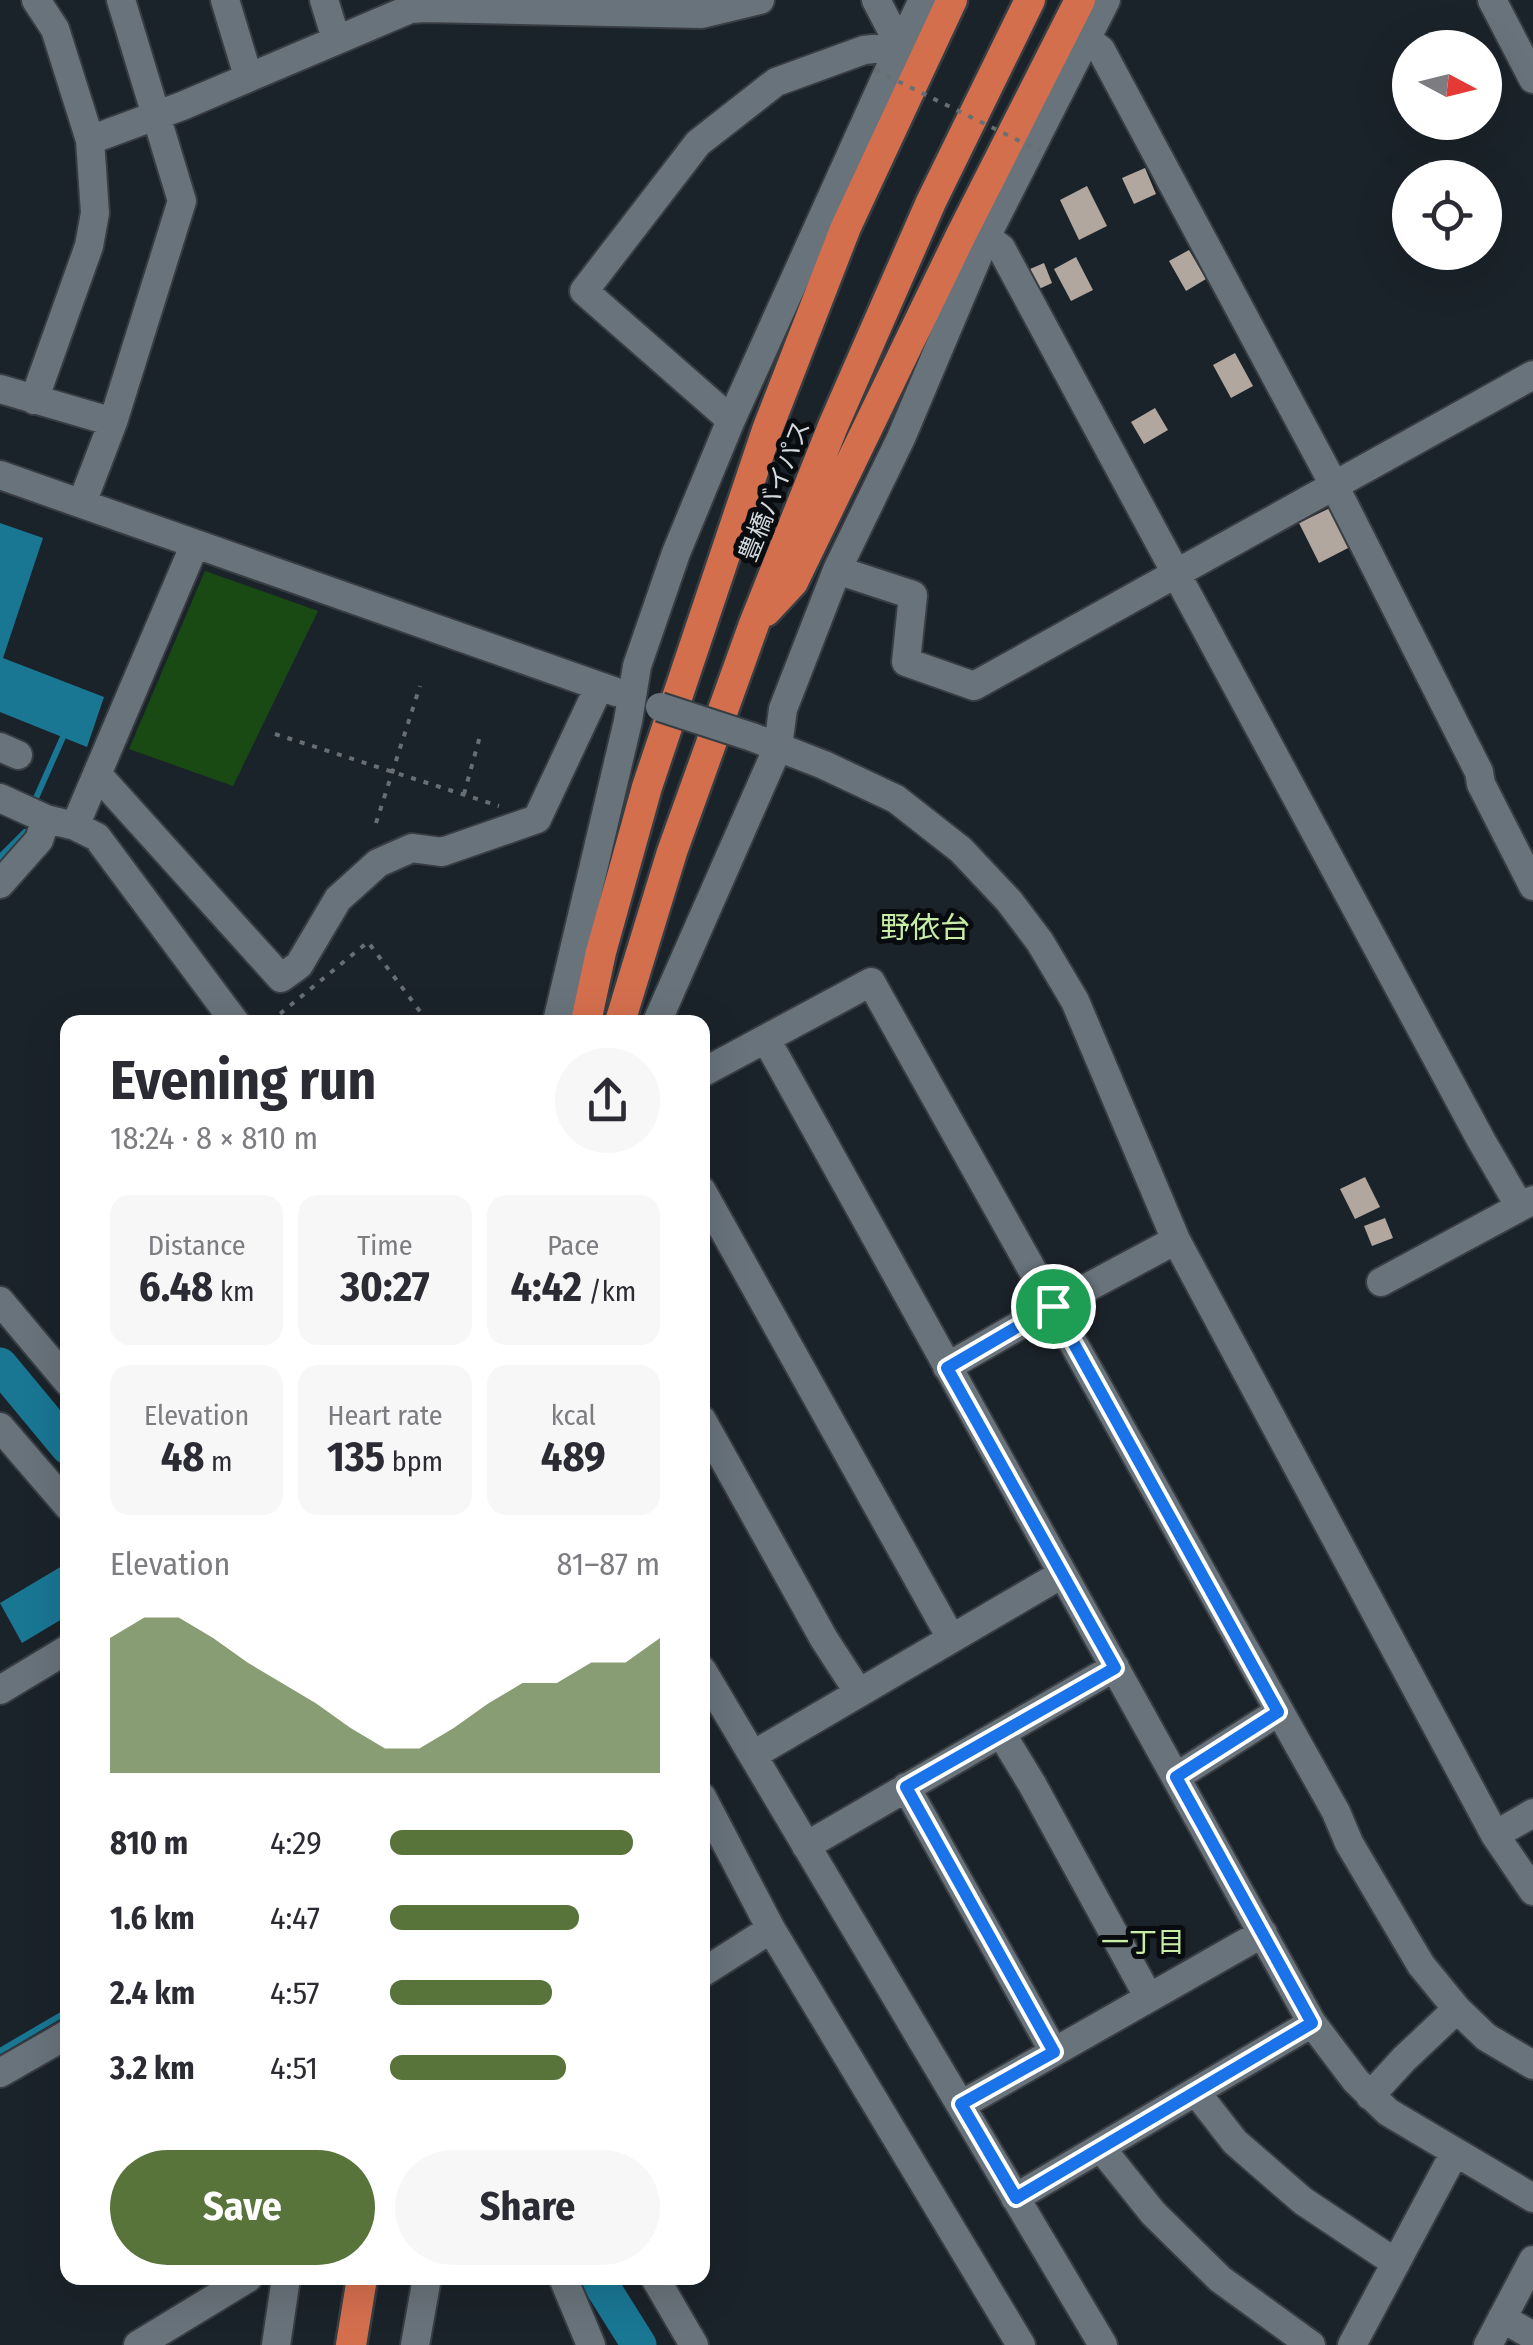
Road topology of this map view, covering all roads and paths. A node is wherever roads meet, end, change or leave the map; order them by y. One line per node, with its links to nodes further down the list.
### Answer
1 (36, 0): 23 (street)
2 (121, 0): 22 (street)
3 (224, 0): 20 (street)
4 (324, 0): 17 (street)
5 (760, 0): 15 (street)
6 (876, 0): 18 (street)
7 (924, 0): 18 (street)
8 (952, 0): 58 (highway)
9 (1030, 0): 37 (highway, 豊橋バイパス)
10 (1080, 0): 37 (highway)
11 (1106, 0): 16 (street)
12 (1492, 0): 21 (street)
13 (426, 4): 14 (street); 17 (street)
14 (530, 5): 15 (street)
15 (623, 6)
16 (1086, 38): 25 (street); 32 (street)
17 (336, 39): 20 (street)
18 (900, 46): 29 (street); 29 (street)
19 (876, 70): 24 (path, bridge)
20 (248, 76): 22 (street)
21 (1533, 79)
22 (156, 115): 23 (street); 30 (street)
23 (90, 140): 28 (street)
24 (1040, 151)
25 (986, 237): 35 (street); 36 (street)
26 (1533, 375): 32 (street)
27 (0, 389): 28 (street)
28 (34, 400): 30 (street)
29 (731, 420): 40 (street)
30 (113, 422): 33 (street)
31 (0, 475): 33 (street)
32 (1334, 485): 36 (street); 53 (street)
33 (82, 502): 34 (street)
34 (196, 544): 39 (street); 45 (street)
35 (837, 570): 36 (street); 43 (street)
36 (1175, 573): 63 (street)
37 (754, 624): 59 (highway, 豊橋バイパス)
38 (420, 686): 44 (path)
39 (599, 687): 40 (street); 45 (street)
40 (633, 698): 43 (street, bridge); 57 (street)
41 (275, 734): 44 (path)
42 (480, 736): 46 (path)
43 (765, 742): 60 (street); 65 (street)
44 (392, 772): 46 (path); 50 (path)
45 (98, 774): 51 (street)
46 (464, 794): 48 (path)
47 (0, 798): 49 (street)
48 (500, 806)
49 (46, 819): 51 (street); 52 (street)
50 (376, 823)
51 (74, 826): 54 (street)
52 (0, 884)
53 (1533, 886)
54 (230, 1015)
55 (279, 1015): 56 (path)
56 (423, 1015)
57 (560, 1015)
58 (587, 1015)
59 (622, 1015)
60 (660, 1015)
61 (766, 1039): 62 (street); 68 (street); 69 (street)
62 (710, 1069)
63 (1526, 1203): 66 (street)
64 (710, 1205): 75 (street)
65 (1176, 1240): 68 (street); 88 (street)
66 (1380, 1282)
67 (0, 1301): 70 (street)
68 (1053, 1306): 69 (street); 81 (street)
69 (947, 1368): 74 (street)
70 (60, 1372)
71 (0, 1427): 73 (street)
72 (710, 1436): 80 (street)
73 (60, 1497)
74 (1062, 1574): 75 (street); 77 (street)
75 (951, 1638): 80 (street)
76 (60, 1653): 79 (street)
77 (1115, 1668): 82 (street); 84 (street)
78 (710, 1683): 83 (street)
79 (0, 1690)
80 (859, 1693): 83 (street)
81 (1278, 1712): 84 (street); 95 (street)
82 (1001, 1733): 85 (street); 94 (street)
83 (753, 1755): 89 (street)
84 (1176, 1777): 92 (street)
85 (906, 1787): 89 (street); 98 (street)
86 (710, 1812): 91 (street)
87 (1533, 1814): 88 (street)
88 (1495, 1835): 90 (street)
89 (806, 1846): 103 (street)
90 (1533, 1891)
91 (771, 1929): 93 (street); 125 (street)
92 (1263, 1933): 94 (street); 96 (street)
93 (710, 1969)
94 (1150, 1998): 98 (street)
95 (1457, 2009): 99 (street); 102 (street)
96 (1312, 2023): 101 (street); 102 (street)
97 (60, 2039): 100 (street)
98 (1054, 2052): 103 (street)
99 (1533, 2066)
100 (0, 2073)
101 (1196, 2092): 104 (street); 109 (street)
102 (1370, 2096): 105 (street)
103 (961, 2104): 106 (street)
104 (1101, 2148): 106 (street); 118 (street)
105 (1455, 2152): 107 (street); 109 (street)
106 (1016, 2198): 126 (street)
107 (1533, 2198)
108 (1533, 2260): 116 (street)
109 (1396, 2263): 127 (street)
110 (237, 2285): 119 (street)
111 (285, 2285): 120 (street)
112 (361, 2285): 121 (highway)
113 (426, 2285): 122 (street)
114 (566, 2285): 123 (street)
115 (659, 2285): 124 (street)
116 (1502, 2318): 117 (street); 128 (street)
117 (1533, 2336)
118 (1294, 2341)
119 (138, 2345)
120 (276, 2345)
121 (351, 2345)
122 (415, 2345)
123 (591, 2345)
124 (694, 2345)
125 (1021, 2345)
126 (1102, 2345)
127 (1352, 2345)
128 (1488, 2345)

